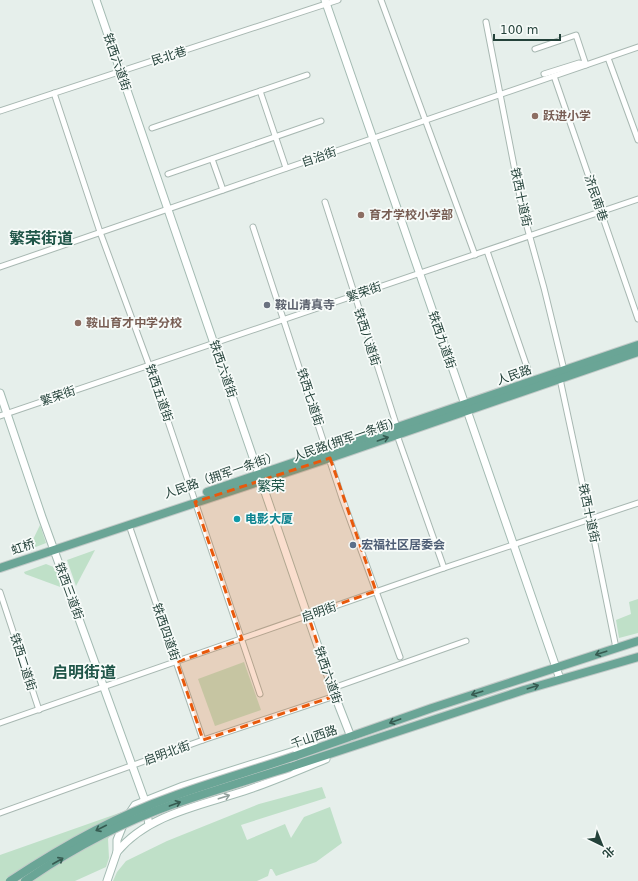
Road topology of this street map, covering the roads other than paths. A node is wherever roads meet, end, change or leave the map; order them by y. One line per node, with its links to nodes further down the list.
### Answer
1 (96, 0): 10 (main road, 铁西六道街)
2 (338, 0): 4 (street, 民北巷)
3 (381, 0): 19 (street)
4 (325, 2): 10 (street, 民北巷); 22 (main road, 铁西九道街)
5 (486, 22): 16 (street, 铁西十道街)
6 (638, 47): 8 (street, 自治街)
7 (535, 49): 9 (street)
8 (608, 58): 9 (street, 自治街); 23 (street)
9 (586, 65): 11 (street); 13 (street, 自治街)
10 (121, 72): 15 (street, 民北巷); 30 (main road, 铁西六道街)
11 (544, 74)
12 (307, 75): 14 (street)
13 (554, 76): 16 (street, 自治街); 31 (street, 济民南巷)
14 (260, 92): 20 (street); 21 (street)
15 (54, 93): 17 (street, 民北巷); 33 (street, 铁西五道街)
16 (501, 94): 19 (street, 自治街); 34 (street, 铁西十道街)
17 (0, 111)
18 (321, 121): 21 (street)
19 (424, 121): 22 (street, 自治街); 36 (street)
20 (152, 128)
21 (275, 137): 24 (street); 25 (street)
22 (372, 139): 25 (street, 自治街); 38 (main road, 铁西九道街)
23 (638, 140)
24 (212, 159): 26 (street); 27 (street)
25 (286, 168): 27 (street, 自治街)
26 (168, 174)
27 (223, 190): 30 (street, 自治街)
28 (638, 199): 31 (street, 繁荣街)
29 (325, 202): 39 (street, 铁西八道街)
30 (168, 209): 33 (street, 自治街); 42 (main road, 铁西六道街)
31 (601, 212): 34 (street, 繁荣街); 41 (street, 济民南巷)
32 (253, 227): 40 (street, 铁西七道街)
33 (100, 232): 37 (street, 自治街); 45 (street, 铁西五道街)
34 (530, 236): 35 (street, 繁荣街); 47 (street, 铁西十道街)
35 (487, 251): 36 (street, 繁荣街); 46 (street)
36 (475, 255): 38 (street, 繁荣街)
37 (0, 267)
38 (419, 274): 39 (street, 繁荣街); 50 (main road, 铁西九道街)
39 (354, 296): 40 (street, 繁荣街); 52 (street, 铁西八道街)
40 (284, 319): 42 (street, 繁荣街); 53 (street, 铁西七道街)
41 (638, 319)
42 (214, 343): 45 (street, 繁荣街); 54 (main road, 铁西六道街)
43 (638, 345): 47 (main road, 人民路)
44 (638, 352): 48 (main road, 人民路(拥军一条街))
45 (149, 365): 51 (street, 繁荣街); 55 (street, 铁西五道街)
46 (527, 367)
47 (564, 370): 50 (main road, 人民路)
48 (560, 378): 50 (main road, 人民路(拥军一条街)); 57 (street, 铁西十道街)
49 (0, 393): 51 (main road, 铁西三道街)
50 (465, 407): 52 (main road, 人民路(拥军一条街)); 59 (main road, 铁西九道街)
51 (4, 415): 60 (main road, 铁西三道街)
52 (397, 431): 53 (main road, 人民路(拥军一条街)); 62 (street, 铁西八道街)
53 (329, 455): 54 (main road, 人民路(拥军一条街)); 64 (street, 铁西七道街)
54 (260, 478): 55 (main road, 人民路(拥军一条街)); 67 (main road, 铁西六道街)
55 (194, 499): 58 (main road, 人民路(拥军一条街)); 60 (main road, 人民路（拥军一条街）); 68 (street, 铁西五道街)
56 (638, 503): 57 (street, 启明街)
57 (590, 519): 59 (street, 启明街); 71 (street, 铁西十道街)
58 (129, 525): 60 (main road, 人民路(拥军一条街)); 74 (street, 铁西四道街)
59 (514, 545): 62 (street, 启明街); 75 (main road, 铁西九道街)
60 (53, 548): 61 (main road, 虹桥); 77 (main road, 铁西三道街)
61 (0, 568)
62 (444, 568): 64 (street, 启明街)
63 (0, 592): 65 (street, 铁西二道街)
64 (376, 592): 67 (street, 启明街); 72 (street, 铁西七道街)
65 (6, 610): 66 (street); 81 (street, 铁西二道街)
66 (0, 612)
67 (308, 615): 68 (street, 启明街); 78 (main road, 铁西六道街)
68 (242, 639): 74 (street, 启明街); 79 (street, 铁西五道街)
69 (466, 641): 78 (street)
70 (638, 642): 71 (main road, 千山西路)
71 (616, 648): 75 (main road, 千山西路, one-way to 75)
72 (400, 657)
73 (638, 657): 76 (main road, 千山西路)
74 (177, 662): 77 (street, 启明街); 84 (street, 铁西四道街)
75 (557, 668): 76 (main road, 铁西九道街); 83 (main road, 千山西路, one-way to 83)
76 (560, 679): 86 (main road, 千山西路, one-way to 76)
77 (104, 687): 81 (street, 启明街); 87 (main road, 铁西三道街)
78 (332, 688): 80 (main road, 铁西六道街)
79 (260, 694)
80 (335, 696): 83 (main road, 铁西六道街); 84 (street, 启明北街)
81 (39, 710): 82 (street, 启明街)
82 (0, 723)
83 (351, 737): 85 (main road, 千山西路)
84 (203, 740): 87 (street, 启明北街)
85 (340, 741): 89 (main road); 95 (main road, 千山西路, one-way to 95, bridge)
86 (354, 747): 93 (main road, one-way to 86); 96 (main road, 千山西路, one-way to 86, bridge)
87 (132, 766): 88 (main road, 铁西三道街); 92 (street, 启明北街)
88 (140, 789): 89 (main road); 90 (main road, 铁西三道街); 91 (main road)
89 (166, 793): 90 (main road)
90 (145, 801): 91 (main road); 93 (main road, 铁西三道街)
91 (135, 805): 94 (main road)
92 (0, 813)
93 (149, 825): 94 (main road)
94 (117, 852): 97 (main road)
95 (10, 881)
96 (24, 881)
97 (107, 881)

